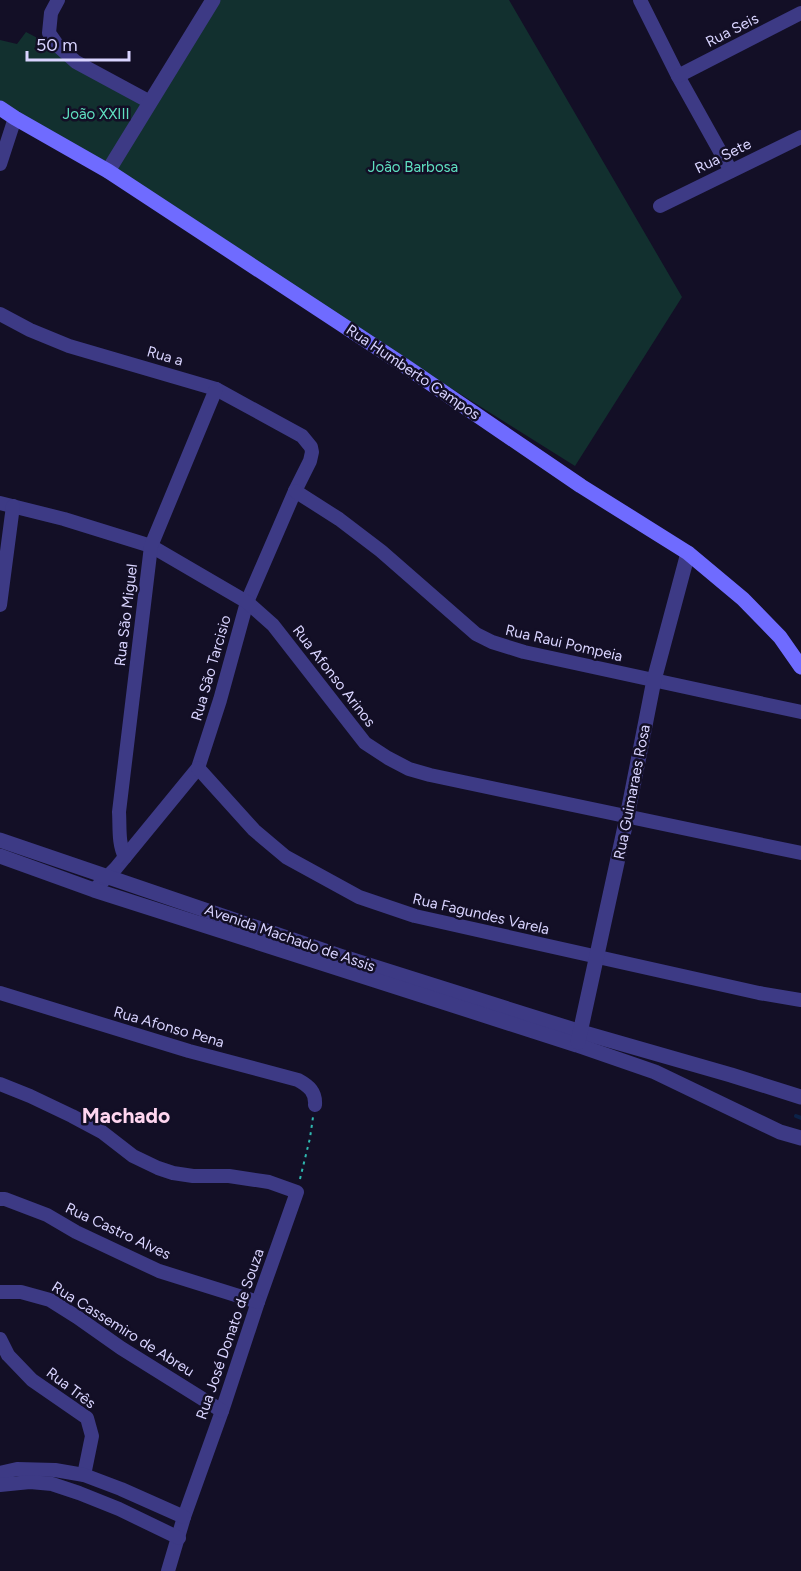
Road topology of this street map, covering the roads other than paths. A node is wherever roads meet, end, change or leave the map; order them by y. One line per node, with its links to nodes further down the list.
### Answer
1 (58, 0): 6 (street)
2 (213, 0): 6 (street)
3 (640, 0): 5 (street)
4 (801, 13): 5 (street, Rua Seis)
5 (678, 76): 12 (street)
6 (150, 102): 11 (street)
7 (0, 108): 8 (main road, Rua Humberto Campos)
8 (15, 118): 10 (street); 11 (main road, Rua Humberto Campos)
9 (801, 137): 12 (street, Rua Sete)
10 (0, 164)
11 (108, 171): 20 (main road, Rua Humberto Campos)
12 (731, 171): 13 (street, Rua Sete)
13 (660, 206)
14 (0, 314): 15 (street, Rua a)
15 (216, 389): 16 (street, Rua a); 19 (street, Rua São Miguel)
16 (311, 447): 17 (street, Rua São Tarcisio)
17 (295, 491): 21 (street, Rua São Tarcisio); 24 (street, Rua Raui Pompeia)
18 (6, 505): 19 (street, Rua Afonso Arinos); 22 (street)
19 (151, 546): 21 (street, Rua Afonso Arinos); 31 (street, Rua São Miguel)
20 (688, 553): 23 (main road, Rua Humberto Campos); 24 (street, Rua Guimaraes Rosa)
21 (247, 602): 26 (street, Rua São Tarcisio); 27 (street, Rua Afonso Arinos)
22 (0, 605)
23 (801, 666)
24 (654, 680): 25 (street, Rua Raui Pompeia); 27 (street, Rua Guimaraes Rosa)
25 (801, 712)
26 (198, 768): 31 (street, Rua São Tarcisio); 34 (street, Rua Fagundes Varela)
27 (627, 817): 29 (street, Rua Afonso Arinos); 34 (street, Rua Guimaraes Rosa)
28 (0, 840): 32 (street, Avenida Machado de Assis)
29 (801, 854)
30 (0, 856): 33 (street, Avenida Machado de Assis)
31 (125, 857): 32 (street, Rua São Tarcisio)
32 (107, 876): 33 (street, Rua São Tarcisio); 37 (street, Avenida Machado de Assis)
33 (94, 890): 37 (street, Avenida Machado de Assis)
34 (597, 957): 36 (street, Rua Fagundes Varela); 37 (street, Rua Guimaraes Rosa)
35 (0, 993): 40 (street, Rua Afonso Pena)
36 (801, 999)
37 (579, 1038): 39 (street, Avenida Machado de Assis); 41 (street, Avenida Machado de Assis)
38 (0, 1084): 44 (street, Rua José Donato de Souza)
39 (801, 1097)
40 (315, 1105)
41 (801, 1138)
42 (0, 1199): 44 (street, Rua Castro Alves)
43 (0, 1292): 46 (street, Rua Cassemiro de Abreu)
44 (258, 1302): 46 (street, Rua José Donato de Souza)
45 (0, 1339): 48 (street, Rua Três)
46 (222, 1411): 50 (street, Rua José Donato de Souza)
47 (0, 1473): 48 (street)
48 (84, 1475): 50 (street)
49 (0, 1485): 51 (street)
50 (184, 1517): 51 (street, Rua José Donato de Souza)
51 (179, 1538): 52 (street, Rua José Donato de Souza)
52 (168, 1571)

